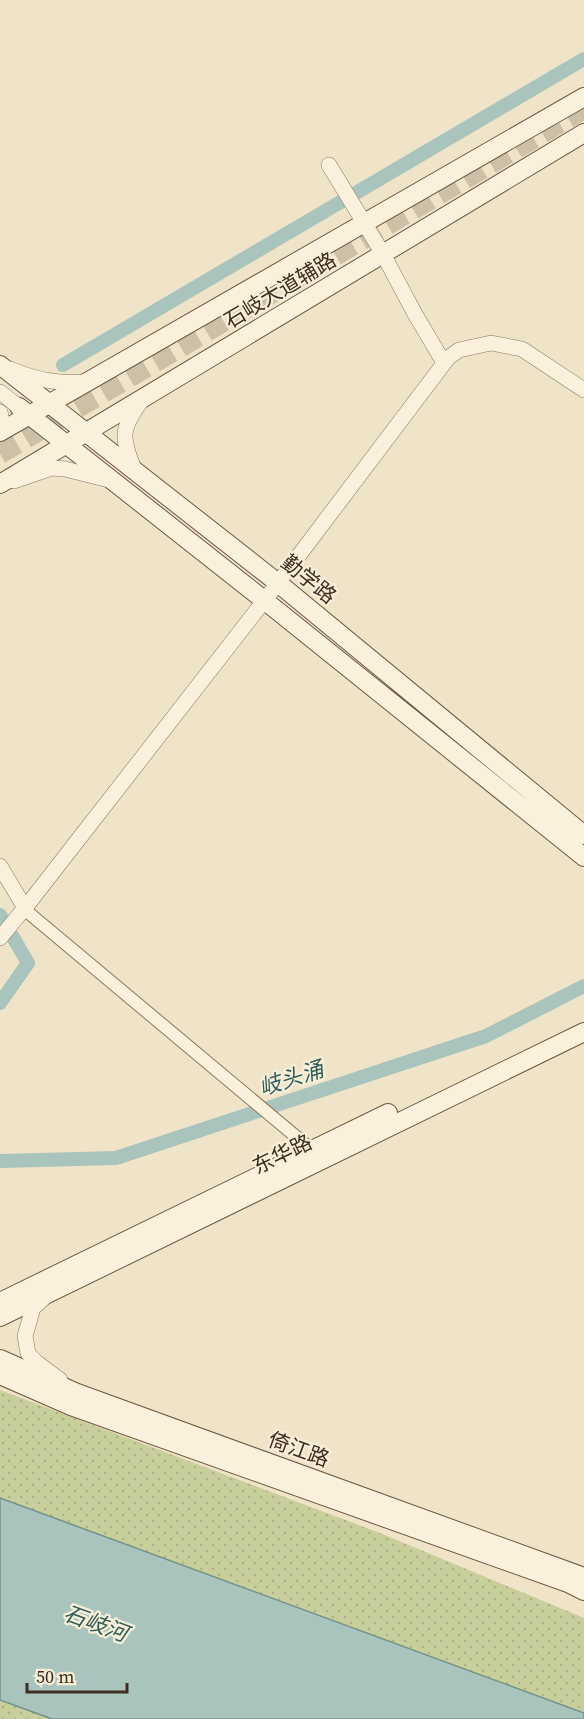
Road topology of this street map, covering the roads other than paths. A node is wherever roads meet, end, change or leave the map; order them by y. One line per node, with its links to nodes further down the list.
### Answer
1 (584, 97): 4 (main road, 石岐大道辅路)
2 (584, 134): 5 (main road, 石岐大道辅路)
3 (331, 169): 4 (street)
4 (361, 218): 5 (street); 8 (main road, 石岐大道辅路)
5 (383, 254): 6 (street); 11 (main road, 石岐大道辅路)
6 (444, 363): 9 (street); 22 (street)
7 (0, 365): 8 (street); 12 (main road, 勤学路)
8 (89, 381): 12 (main road, 石岐大道辅路)
9 (584, 390)
10 (0, 392): 13 (street)
11 (144, 398): 17 (main road, 石岐大道辅路); 19 (street)
12 (49, 404): 13 (main road, 石岐大道辅路); 17 (main road, 勤学路)
13 (24, 411): 16 (main road, 石岐大道辅路); 18 (main road)
14 (0, 412): 15 (street)
15 (0, 424)
16 (0, 432)
17 (85, 433): 18 (main road, 石岐大道辅路); 19 (main road, 勤学路)
18 (66, 444): 20 (main road); 21 (main road, 石岐大道辅路)
19 (135, 471): 22 (main road, 勤学路)
20 (113, 481): 21 (street); 23 (main road)
21 (0, 485)
22 (278, 583): 23 (street); 24 (main road, 勤学路)
23 (264, 600): 25 (main road); 27 (street)
24 (584, 835)
25 (584, 857)
26 (0, 866): 27 (street)
27 (24, 908): 28 (street); 31 (street)
28 (0, 938)
29 (584, 1018): 31 (main road, 东华路)
30 (584, 1032): 32 (main road, 东华路)
31 (312, 1150): 33 (main road, 东华路)
32 (52, 1292): 34 (main road, 东华路); 37 (street)
33 (0, 1302)
34 (0, 1317)
35 (0, 1359): 37 (main road, 倚江路)
36 (0, 1376): 39 (main road, 倚江路)
37 (77, 1393): 38 (main road, 倚江路)
38 (584, 1577)
39 (584, 1591)

